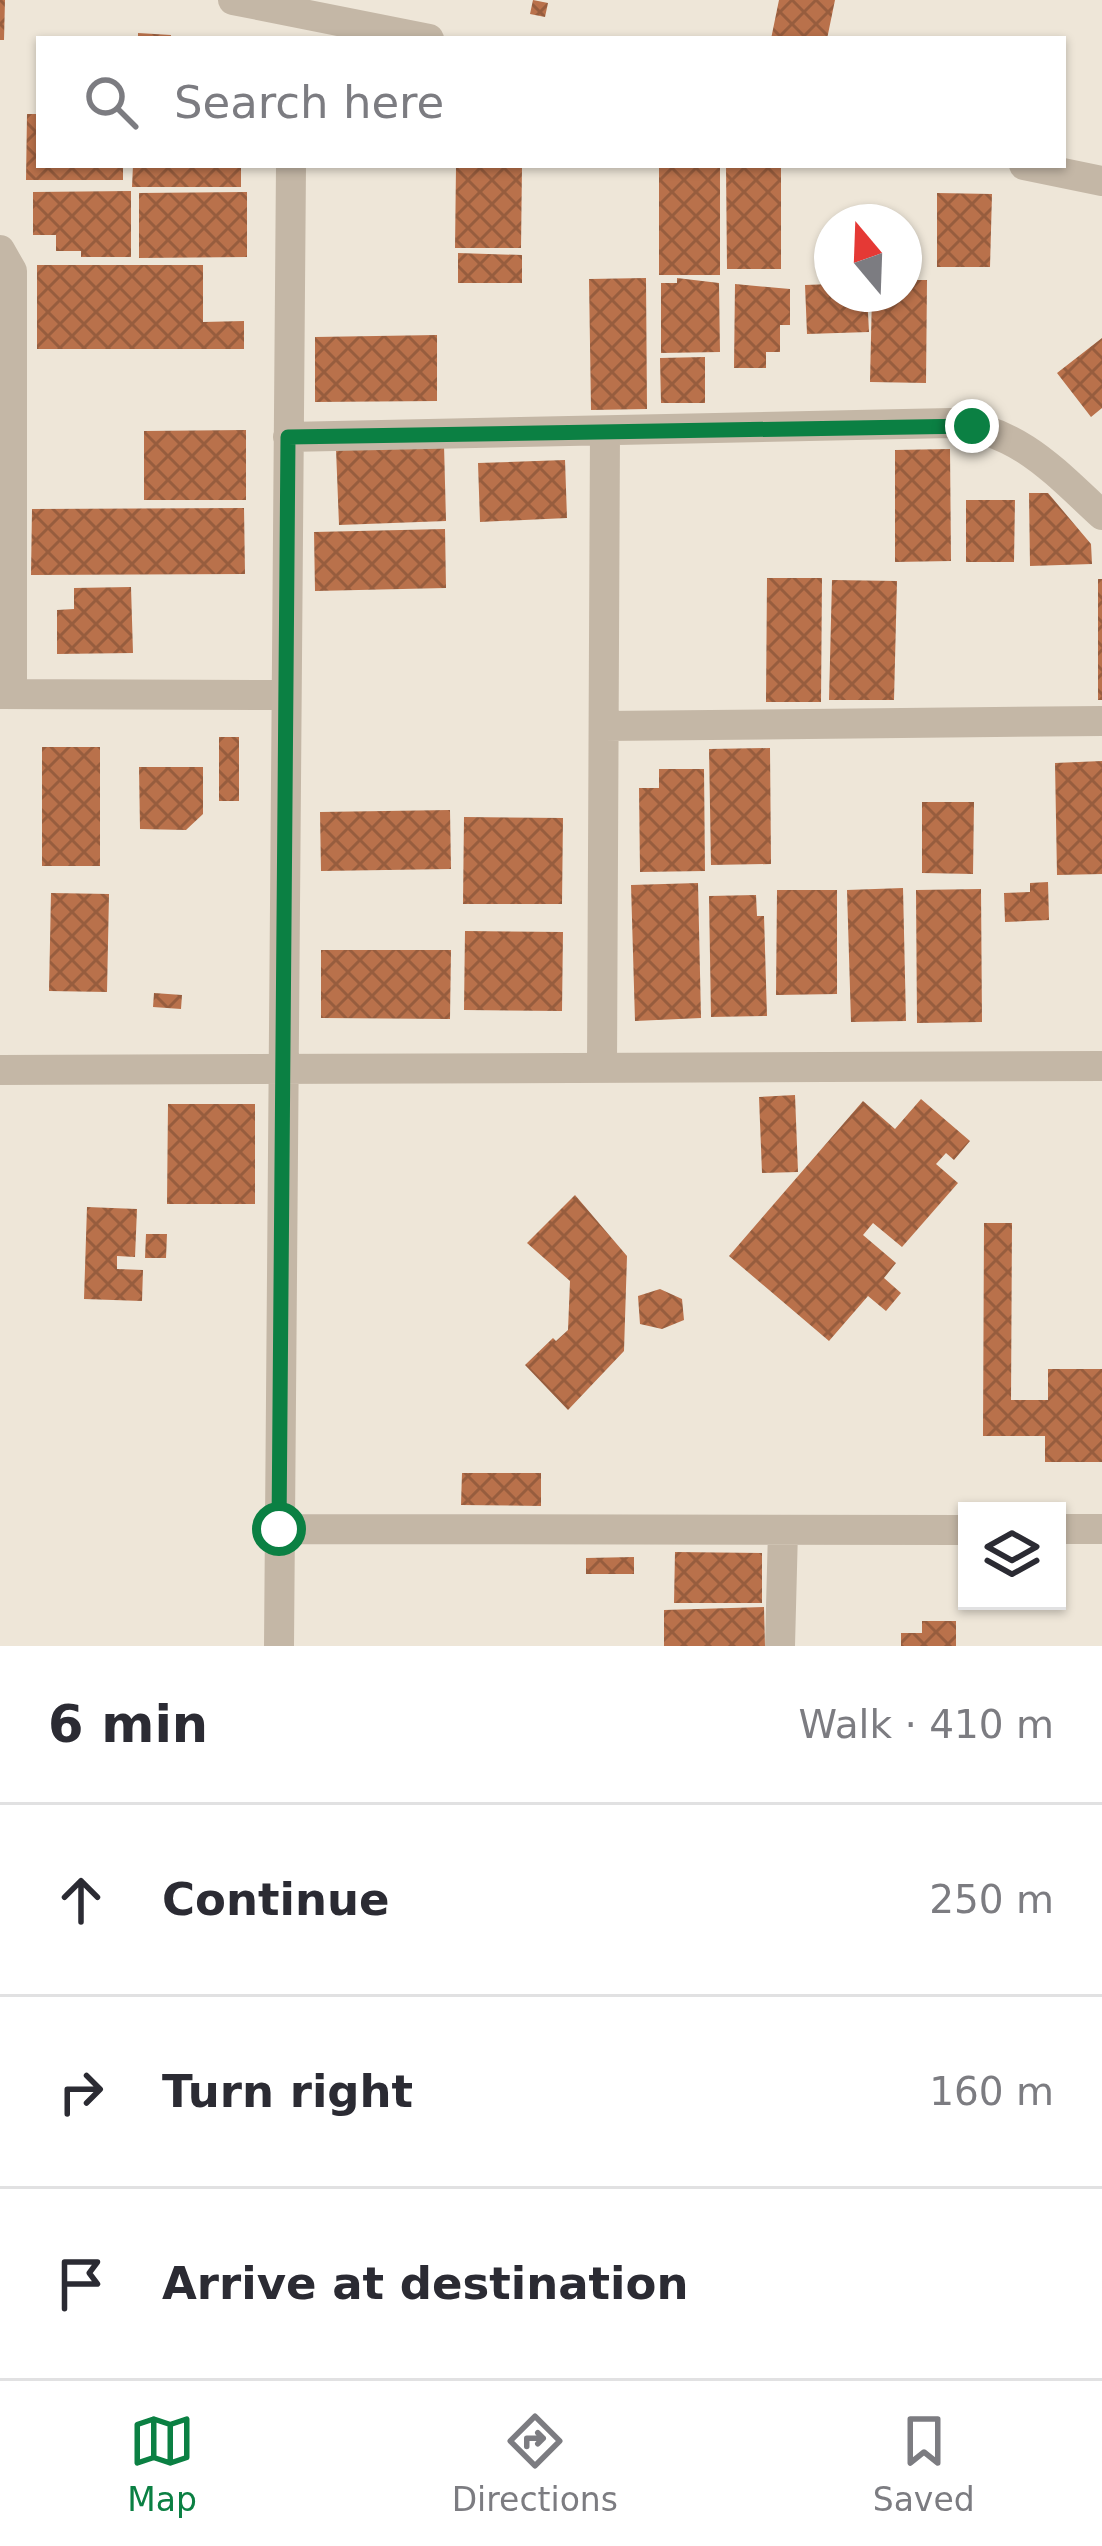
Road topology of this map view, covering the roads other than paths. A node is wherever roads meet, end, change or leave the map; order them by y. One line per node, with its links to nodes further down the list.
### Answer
1 (233, 0): 2 (street)
2 (293, 25): 3 (street)
3 (400, 36)
4 (291, 168): 9 (street)
5 (1039, 168): 6 (street)
6 (1102, 181)
7 (0, 250): 11 (street)
8 (605, 431): 9 (street); 10 (street); 14 (street)
9 (288, 437): 12 (street)
10 (1102, 515)
11 (6, 694): 12 (street)
12 (285, 695): 17 (street)
13 (1102, 722): 14 (street)
14 (604, 726): 15 (street)
15 (602, 1066): 16 (street); 17 (street)
16 (1102, 1066)
17 (283, 1067): 18 (street); 19 (street)
18 (0, 1070)
19 (279, 1529): 22 (street); 24 (street)
20 (1066, 1529): 21 (street)
21 (1102, 1529)
22 (782, 1530): 23 (street); 25 (street)
23 (958, 1530)
24 (279, 1646)
25 (780, 1646)

